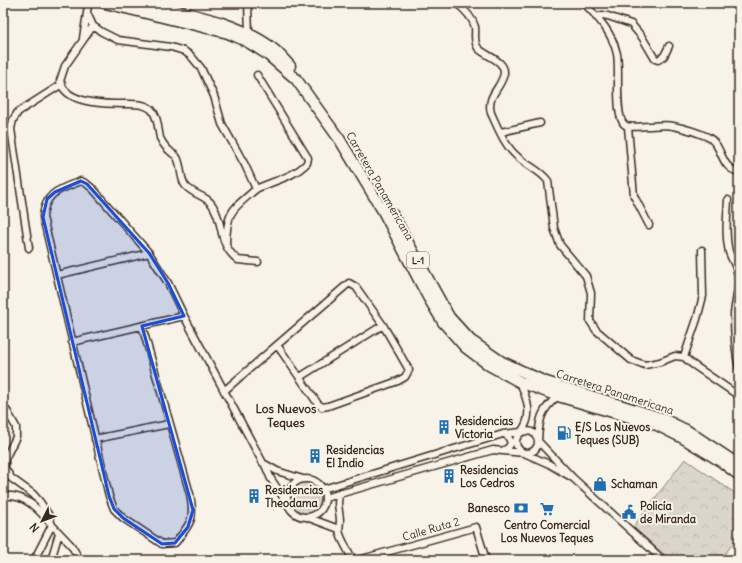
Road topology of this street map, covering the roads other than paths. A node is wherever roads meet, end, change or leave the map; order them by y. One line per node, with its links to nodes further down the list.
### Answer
1 (88, 3): 8 (street)
2 (106, 3): 37 (main road, Carretera Panamericana / L-1)
3 (144, 3): 11 (main road, Carretera Panamericana / L-1)
4 (242, 3): 7 (street)
5 (456, 3): 18 (street)
6 (584, 3): 9 (street)
7 (248, 6): 11 (street)
8 (87, 13): 10 (street); 12 (street)
9 (596, 17): 13 (street); 17 (street)
10 (93, 26): 12 (street); 20 (street)
11 (249, 35): 49 (main road, Carretera Panamericana / L-1)
12 (83, 39): 15 (street)
13 (670, 46)
14 (257, 75): 20 (street)
15 (62, 84): 23 (street); 24 (street)
16 (540, 124): 18 (street)
17 (628, 127): 19 (street); 22 (street)
18 (501, 132): 34 (street)
19 (739, 172)
20 (256, 189): 24 (street)
21 (728, 200): 35 (street)
22 (649, 225)
23 (29, 248)
24 (226, 248): 27 (street)
25 (702, 250): 34 (street)
26 (148, 253): 28 (street); 28 (street); 29 (street)
27 (258, 262)
28 (58, 275): 32 (street)
29 (184, 316): 31 (street); 38 (street)
30 (383, 325): 33 (street); 36 (street); 36 (street)
31 (142, 326): 32 (street); 42 (street)
32 (72, 342): 45 (street)
33 (277, 346): 36 (street); 38 (street)
34 (684, 357): 40 (street)
35 (739, 369)
36 (300, 377)
37 (520, 382): 39 (main road, Carretera Panamericana / L-1); 43 (street)
38 (224, 391): 50 (street)
39 (558, 396): 46 (street); 51 (main road, Carretera Panamericana / L-1)
40 (739, 396)
41 (3, 407): 60 (street)
42 (169, 424): 45 (street); 45 (street)
43 (521, 432): 44 (street); 46 (street); 48 (street)
44 (503, 434): 47 (street); 54 (street)
45 (95, 439)
46 (538, 441): 48 (street); 52 (street)
47 (504, 450): 48 (street); 55 (street)
48 (524, 453): 52 (street)
49 (739, 464)
50 (265, 465): 53 (street); 58 (street)
51 (739, 475)
52 (573, 478): 69 (street)
53 (303, 479): 54 (street); 58 (street)
54 (323, 489): 57 (street)
55 (341, 492): 57 (street); 61 (street)
56 (3, 496): 60 (street)
57 (325, 498): 59 (street)
58 (288, 505): 59 (street)
59 (300, 516): 61 (street)
60 (52, 525): 62 (street); 63 (street)
61 (339, 532): 66 (street)
62 (59, 534): 64 (street); 65 (street)
63 (34, 560)
64 (51, 560)
65 (80, 560)
66 (353, 560)
67 (358, 560): 68 (street, Calle Ruta 2)
68 (486, 560)
69 (663, 560)

